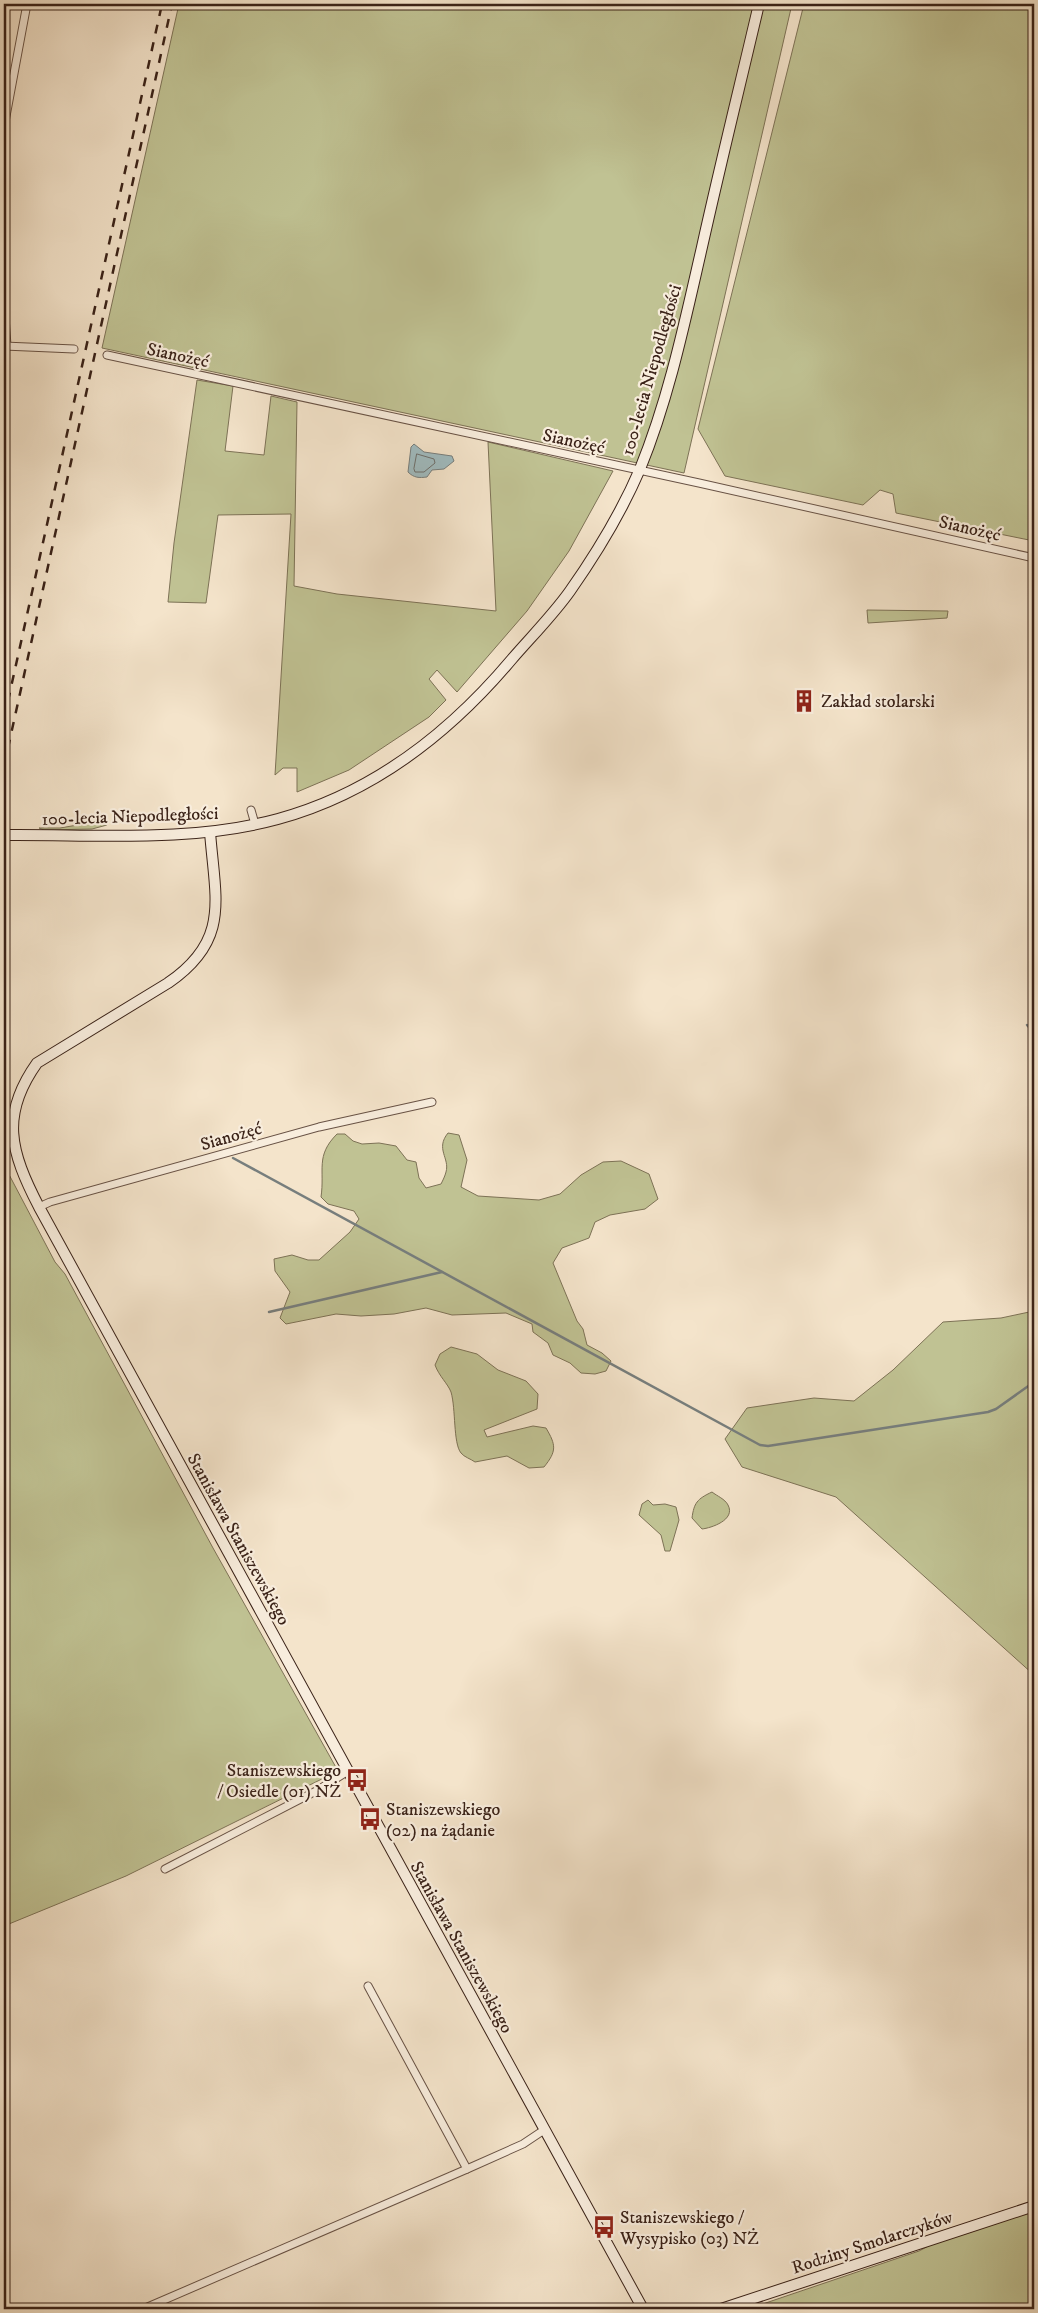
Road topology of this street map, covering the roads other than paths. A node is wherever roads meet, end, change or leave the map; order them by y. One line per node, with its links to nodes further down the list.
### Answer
1 (27, 4): 3 (street)
2 (759, 4): 9 (street, 100-lecia Niepodległości)
3 (6, 104): 4 (street)
4 (4, 127)
5 (4, 301): 6 (street)
6 (5, 346): 7 (street)
7 (74, 350)
8 (107, 355): 9 (street, Sianożęć)
9 (640, 470): 10 (street, Sianożęć); 12 (street, 100-lecia Niepodległości)
10 (1034, 558)
11 (251, 810): 12 (street)
12 (255, 824): 13 (street, 100-lecia Niepodległości)
13 (210, 832): 14 (street, 100-lecia Niepodległości); 16 (street, Stanisława Staniszewskiego)
14 (4, 835)
15 (432, 1102): 16 (street, Sianożęć)
16 (39, 1207): 17 (street, Stanisława Staniszewskiego)
17 (348, 1771): 18 (street); 20 (street, Stanisława Staniszewskiego)
18 (165, 1869)
19 (368, 1986): 21 (street)
20 (544, 2130): 21 (street); 24 (street, Stanisława Staniszewskiego)
21 (467, 2169): 23 (street)
22 (1034, 2206): 25 (street, Rodziny Smolarczyków)
23 (143, 2309)
24 (643, 2309)
25 (721, 2309)

